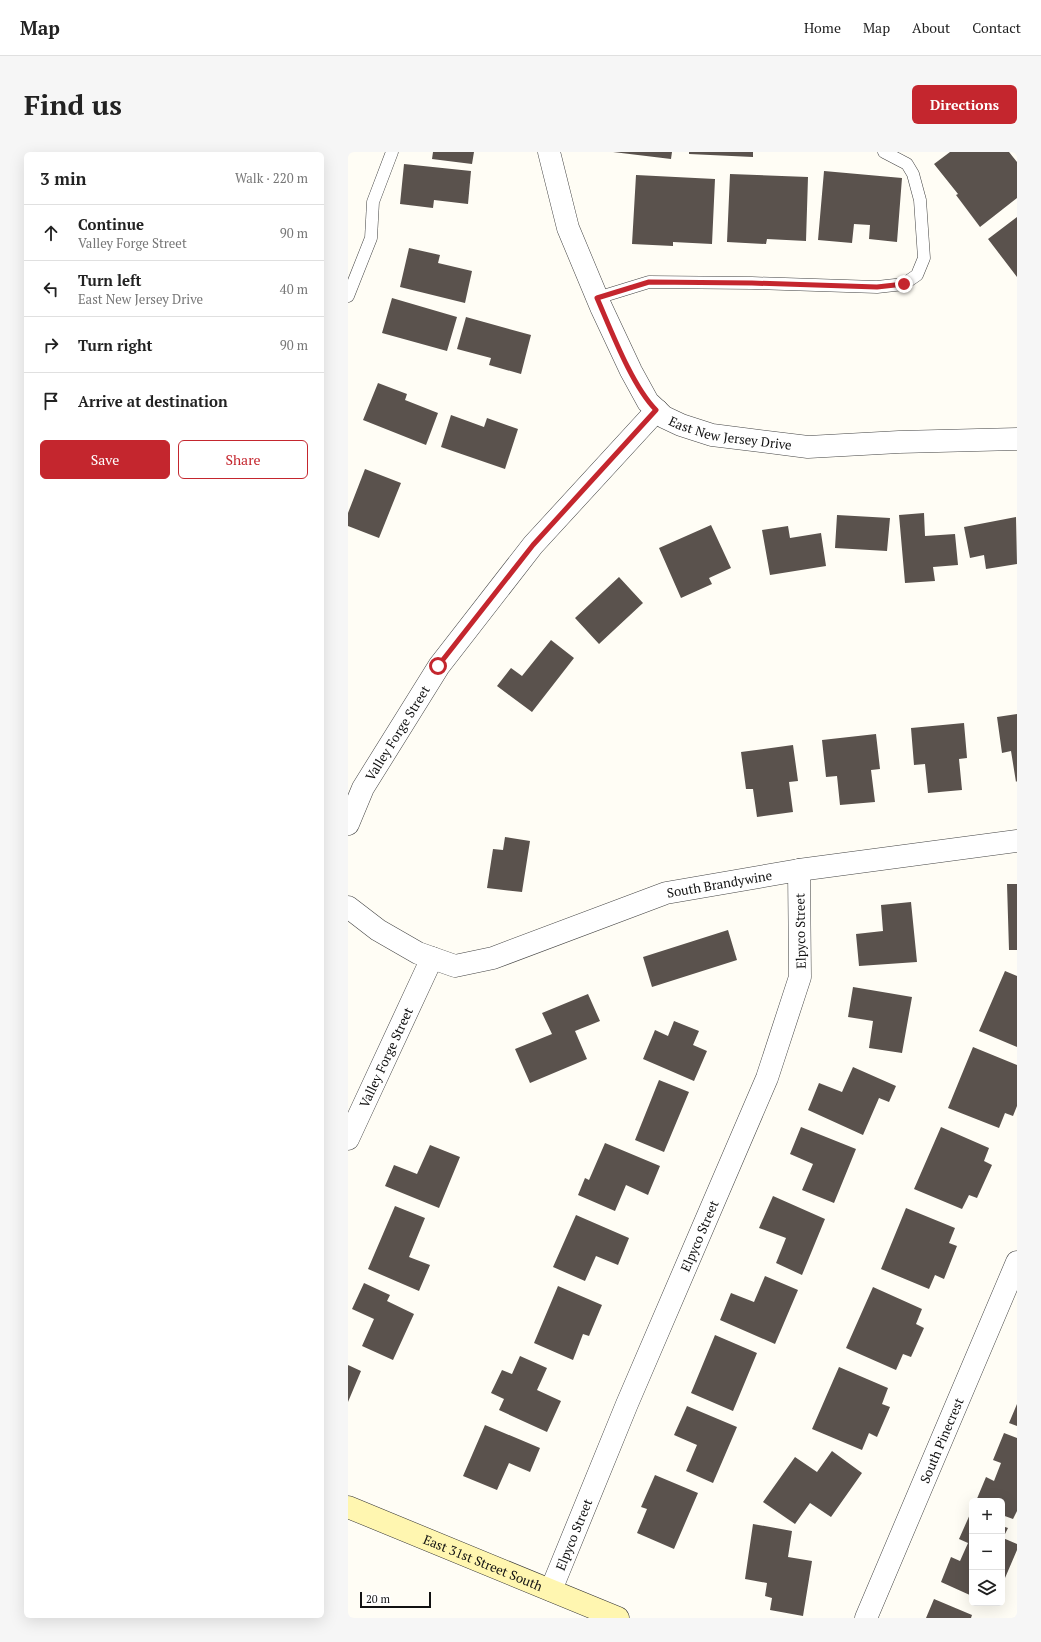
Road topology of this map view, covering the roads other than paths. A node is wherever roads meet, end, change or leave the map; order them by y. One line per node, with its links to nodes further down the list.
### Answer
1 (392, 152): 4 (lane)
2 (549, 152): 5 (street, East New Jersey Drive)
3 (884, 152): 5 (lane)
4 (348, 296)
5 (597, 298): 6 (street, East New Jersey Drive)
6 (656, 410): 7 (street, East New Jersey Drive); 8 (street, Valley Forge Street)
7 (1017, 439)
8 (348, 824)
9 (1017, 841): 10 (street, South Brandywine)
10 (798, 870): 12 (street, South Brandywine); 16 (street, Elpyco Street)
11 (348, 907): 12 (street)
12 (432, 958): 13 (street, Valley Forge Street)
13 (348, 1139)
14 (1017, 1262): 18 (street, South Pinecrest)
15 (348, 1507): 16 (street, East 31st Street South)
16 (551, 1590): 17 (street, East 31st Street South)
17 (618, 1618)
18 (866, 1618)

